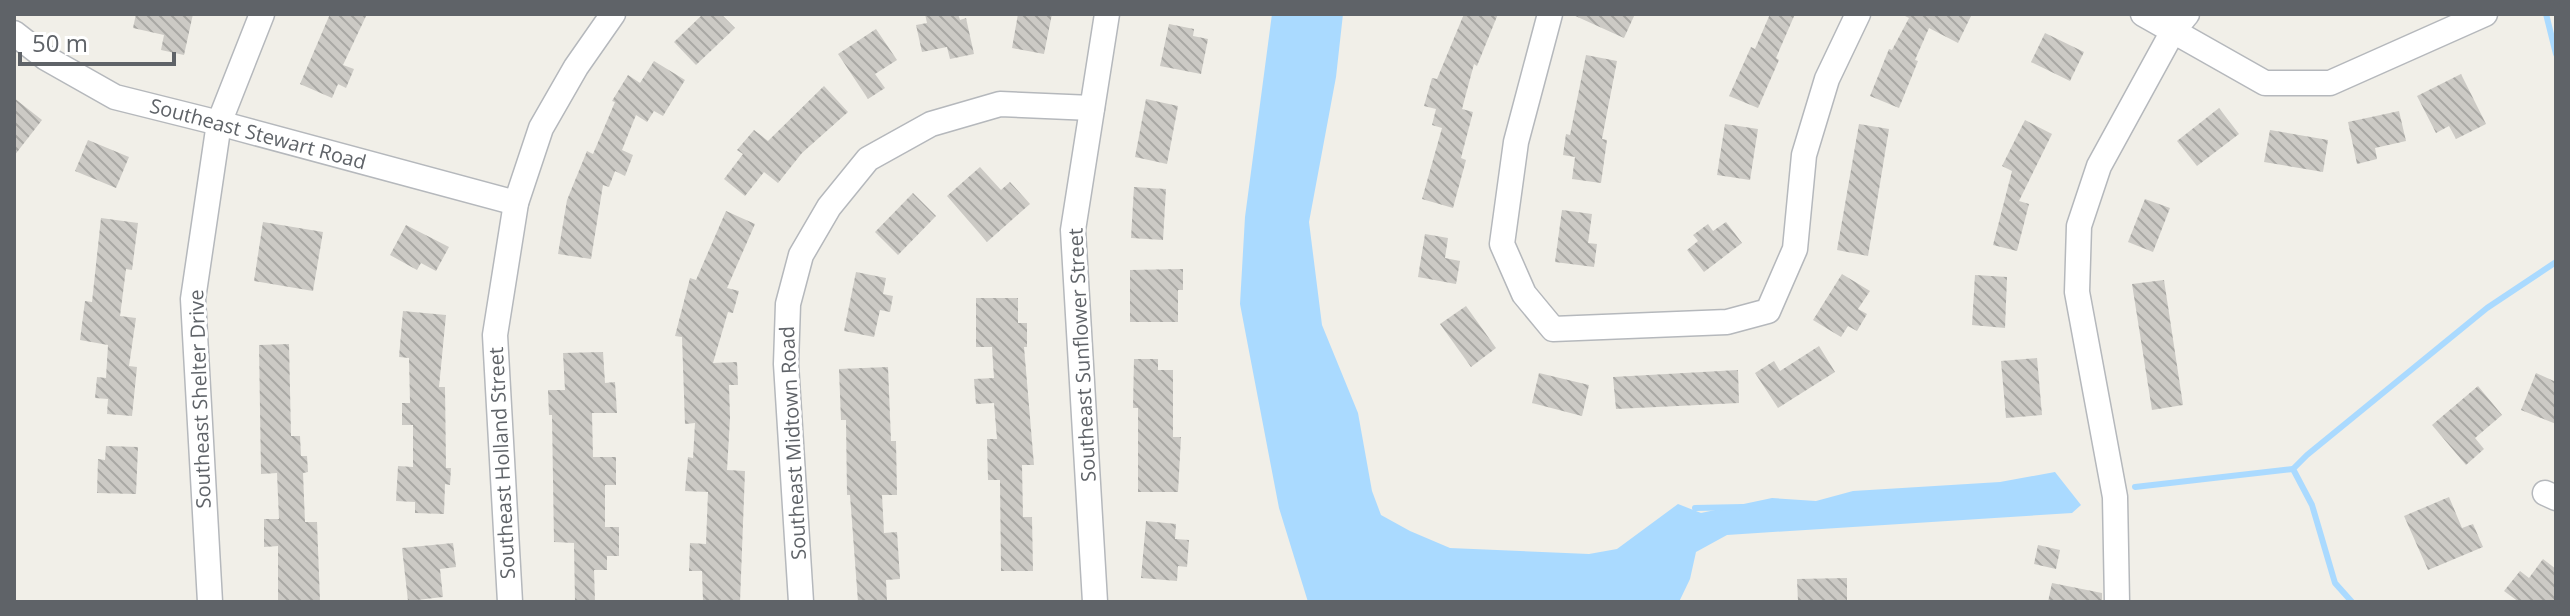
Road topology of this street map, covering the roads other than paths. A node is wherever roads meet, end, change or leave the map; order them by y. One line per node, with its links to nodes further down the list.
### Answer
1 (262, 14): 11 (street, Southeast Shelter Drive)
2 (613, 14): 12 (street, Southeast Holland Street)
3 (1107, 14): 10 (street, Southeast Sunflower Street)
4 (1550, 14): 5 (street)
5 (1858, 14)
6 (2143, 14): 8 (street)
7 (2485, 14): 8 (street)
8 (2180, 23): 17 (street)
9 (14, 33): 11 (street, Southeast Stewart Road)
10 (1092, 108): 15 (street, Southeast Midtown Road); 16 (street, Southeast Sunflower Street)
11 (219, 123): 12 (street, Southeast Stewart Road); 13 (street, Southeast Shelter Drive)
12 (516, 203): 14 (street, Southeast Holland Street)
13 (210, 602)
14 (510, 602)
15 (801, 602)
16 (1095, 602)
17 (2117, 602)

